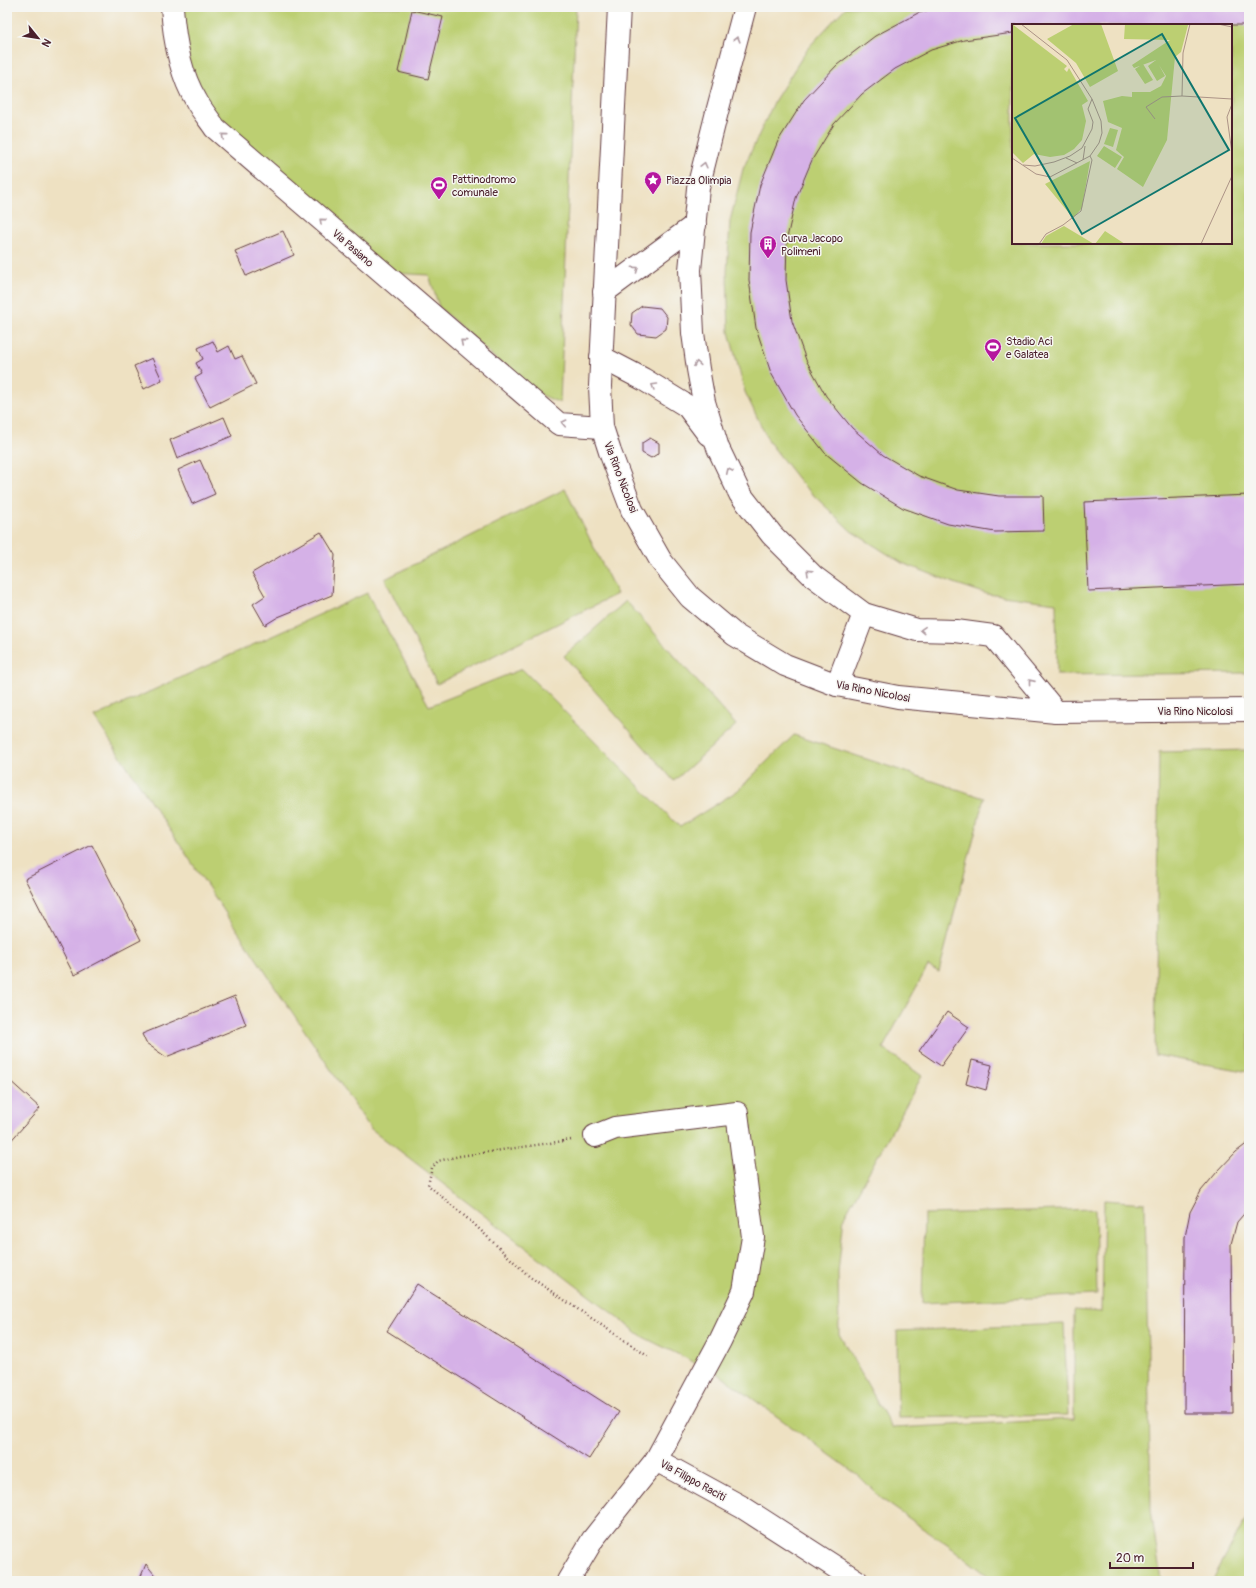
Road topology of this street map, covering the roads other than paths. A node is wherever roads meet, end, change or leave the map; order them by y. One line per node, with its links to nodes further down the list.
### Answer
1 (172, 7): 7 (street, Via Pasiano, one-way to 1)
2 (619, 7): 5 (street, Via Rino Nicolosi)
3 (745, 7): 4 (street, one-way to 3)
4 (695, 225): 5 (street, one-way to 4); 8 (street, one-way to 4)
5 (604, 292): 6 (street, Via Rino Nicolosi)
6 (601, 357): 7 (street, Via Rino Nicolosi); 8 (street, one-way to 6)
7 (602, 427): 10 (street, Via Rino Nicolosi)
8 (718, 448): 9 (street, one-way to 8)
9 (864, 614): 10 (street); 12 (street, one-way to 9)
10 (837, 685): 12 (street, Via Rino Nicolosi)
11 (1249, 710): 12 (street, Via Rino Nicolosi)
12 (1056, 712)
13 (595, 1136): 14 (street)
14 (656, 1460): 15 (street, Via Filippo Raciti); 16 (street, Via Filippo Raciti)
15 (568, 1581)
16 (857, 1581)

